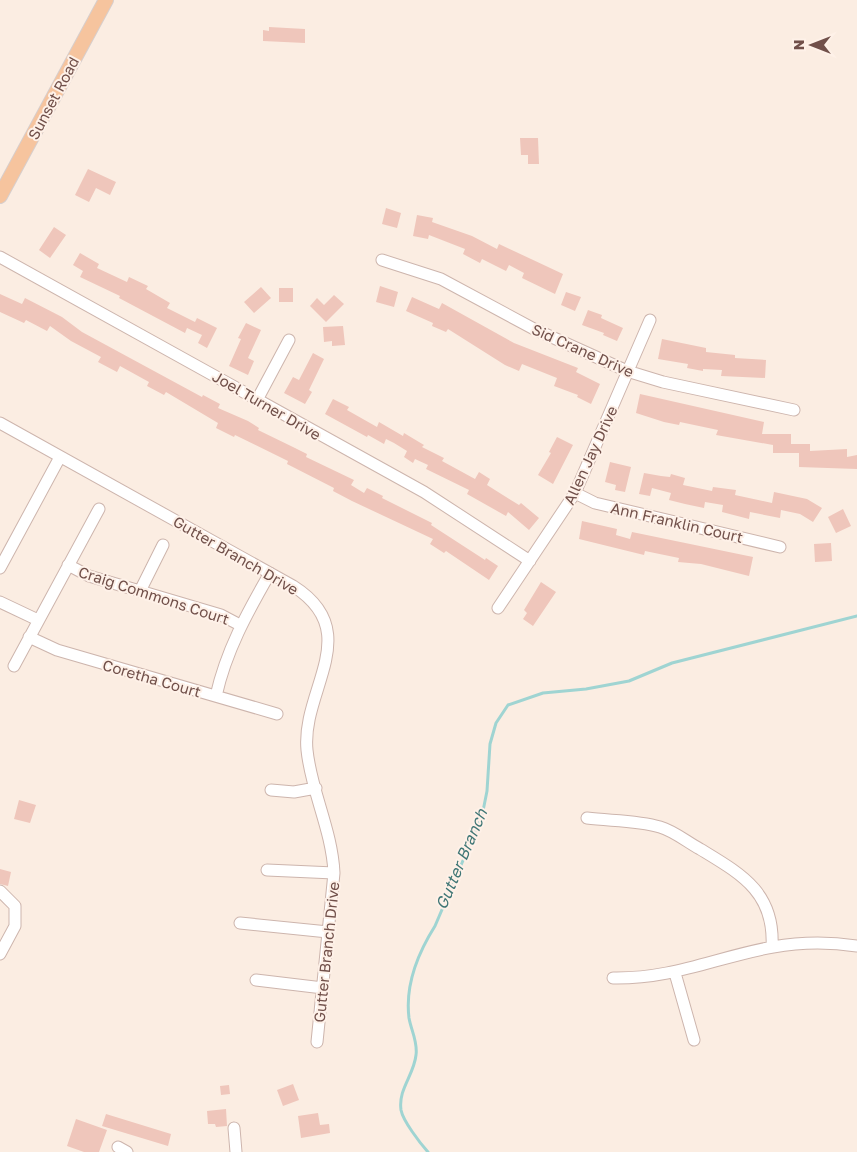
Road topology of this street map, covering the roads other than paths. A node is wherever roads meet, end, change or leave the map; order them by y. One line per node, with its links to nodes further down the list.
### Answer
1 (106, 0): 2 (main road, Sunset Road)
2 (0, 196)
3 (0, 257): 8 (street, Joel Turner Drive)
4 (382, 260): 7 (street, Sid Crane Drive)
5 (650, 320): 7 (street, Allen Jay Drive)
6 (289, 340): 8 (street)
7 (627, 371): 9 (street, Sid Crane Drive); 12 (street, Allen Jay Drive)
8 (257, 400): 16 (street, Joel Turner Drive)
9 (794, 410)
10 (0, 423): 11 (street, Gutter Branch Drive)
11 (60, 456): 18 (street); 19 (street, Gutter Branch Drive)
12 (575, 493): 15 (street, Ann Franklin Court); 16 (street, Allen Jay Drive)
13 (98, 509): 17 (street)
14 (163, 545): 20 (street)
15 (780, 547)
16 (530, 561): 22 (street, Allen Jay Drive)
17 (68, 565): 20 (street, Craig Commons Court); 23 (street)
18 (0, 568)
19 (270, 573): 24 (street); 29 (street, Gutter Branch Drive)
20 (140, 591): 24 (street, Craig Commons Court)
21 (0, 602): 23 (street)
22 (498, 608)
23 (38, 620): 25 (street)
24 (240, 625): 27 (street)
25 (29, 637): 26 (street); 27 (street, Coretha Court)
26 (14, 666)
27 (216, 696): 28 (street, Coretha Court)
28 (278, 714)
29 (316, 788): 30 (street); 33 (street, Gutter Branch Drive)
30 (271, 790)
31 (587, 818): 38 (street)
32 (267, 870): 33 (street)
33 (334, 873): 36 (street, Gutter Branch Drive)
34 (0, 891): 39 (street)
35 (240, 923): 36 (street)
36 (328, 932): 43 (street, Gutter Branch Drive)
37 (857, 946): 38 (street)
38 (772, 947): 40 (street)
39 (0, 954)
40 (675, 973): 41 (street); 44 (street)
41 (613, 978)
42 (256, 980): 43 (street)
43 (323, 988): 45 (street, Gutter Branch Drive)
44 (694, 1040)
45 (317, 1042)
46 (234, 1128): 47 (street)
47 (236, 1152)

